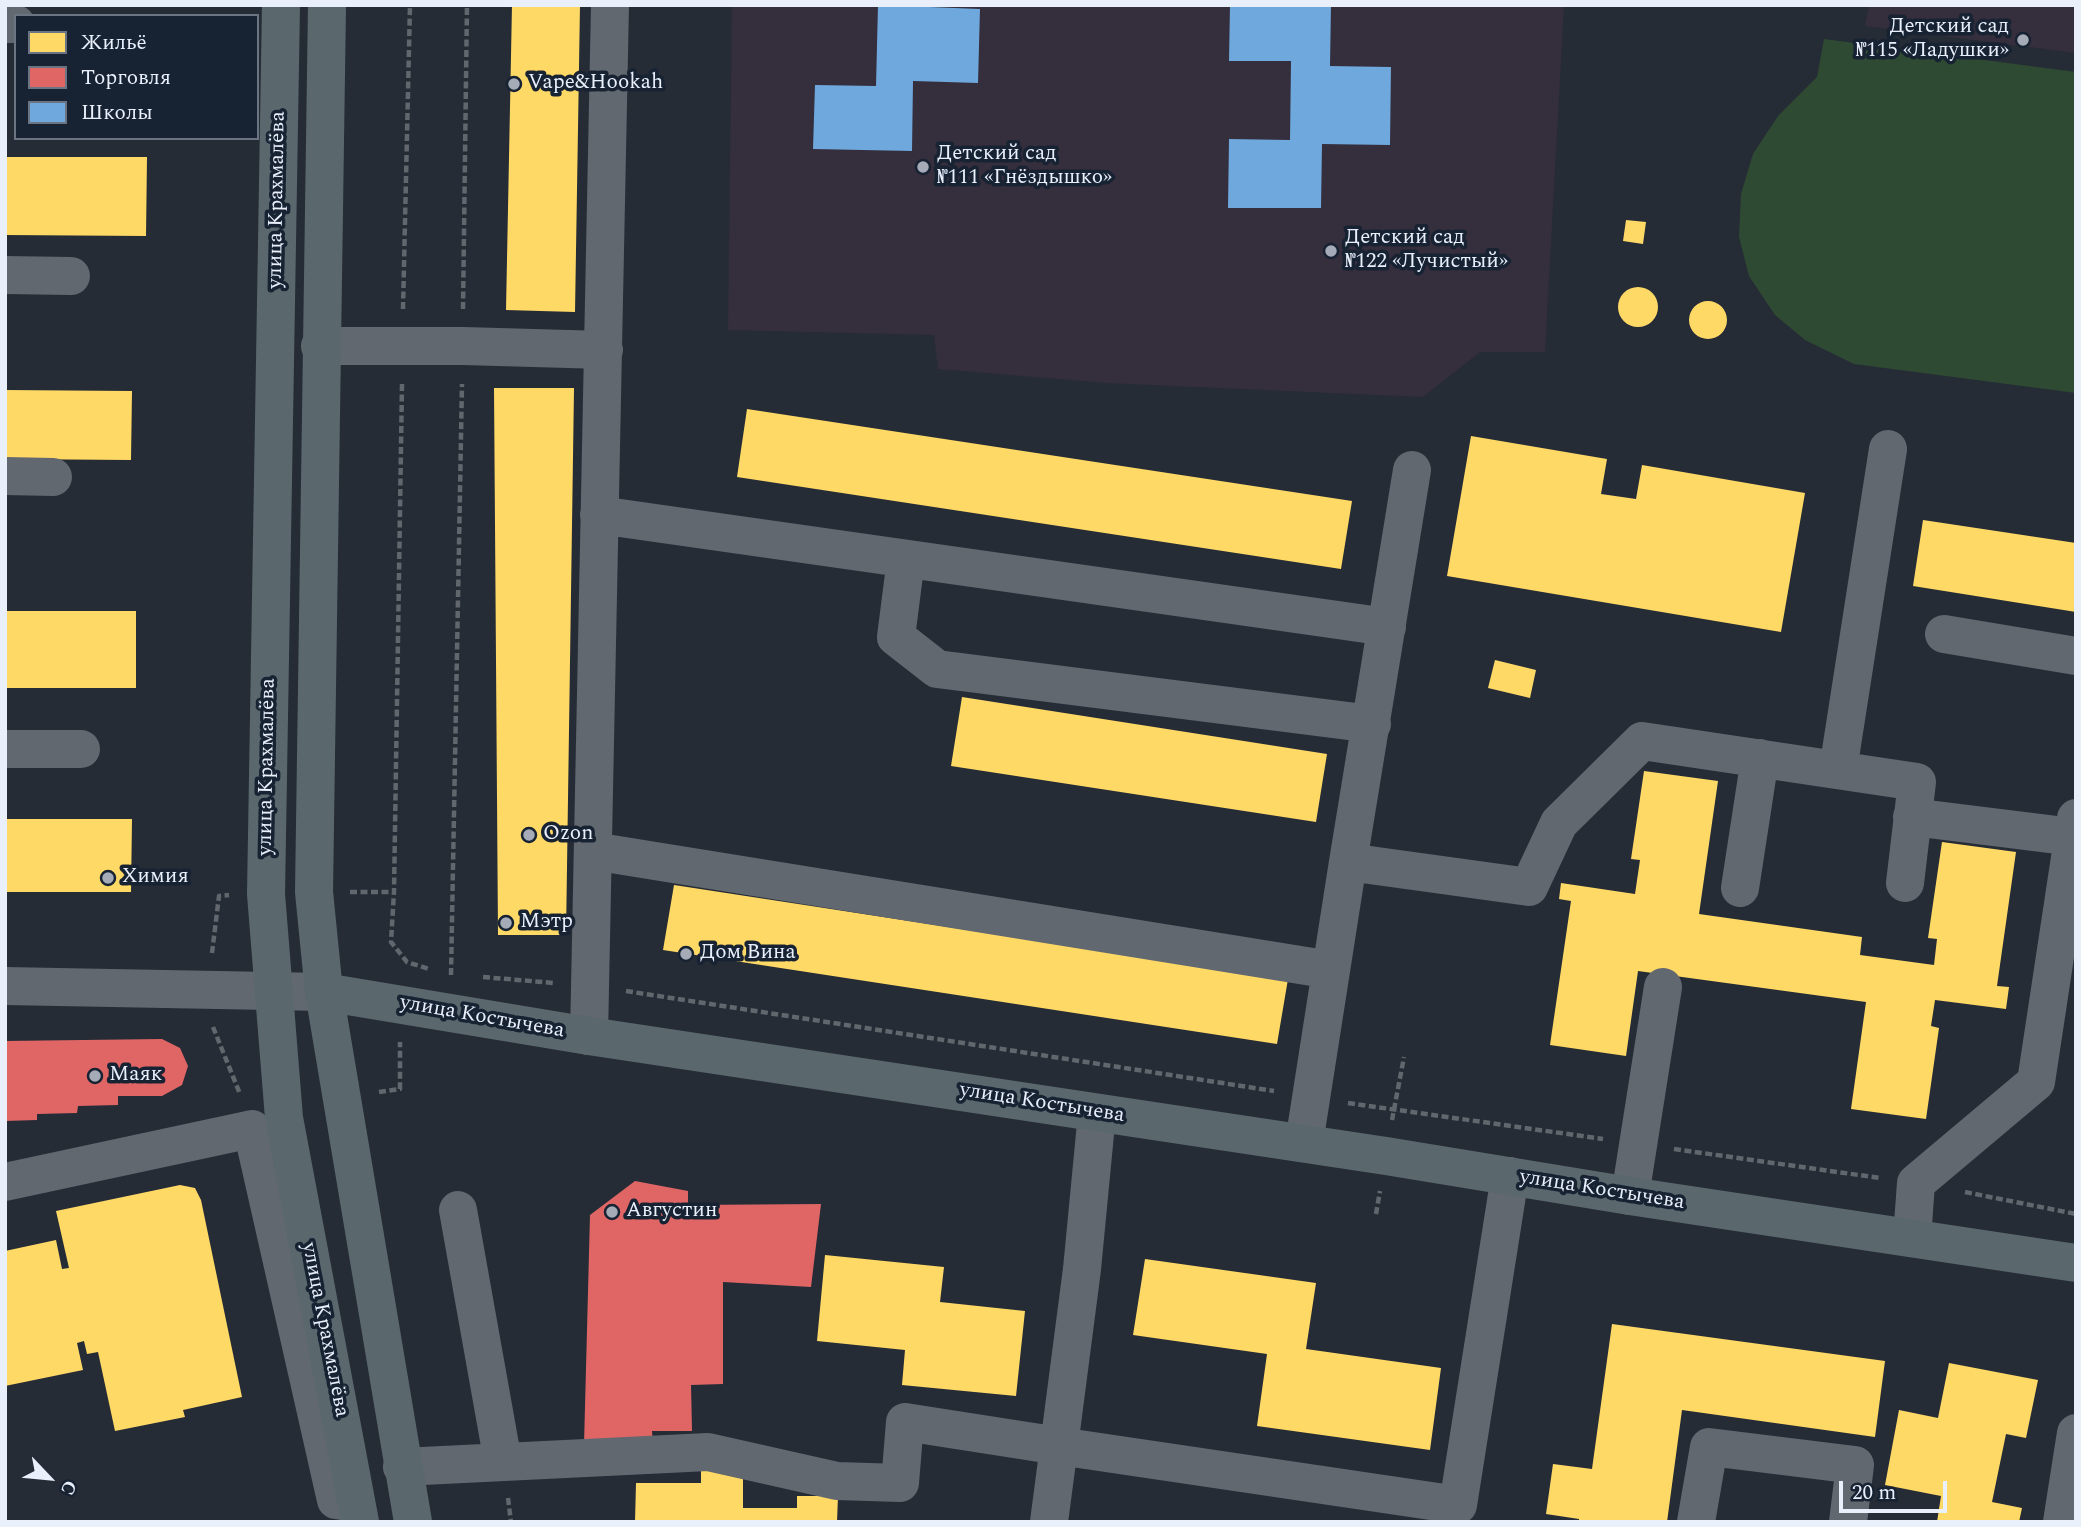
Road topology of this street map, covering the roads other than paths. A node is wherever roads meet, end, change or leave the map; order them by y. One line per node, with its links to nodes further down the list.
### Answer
1 (281, 5): 31 (main road, улица Крахмалёва)
2 (327, 5): 6 (main road)
3 (610, 5): 7 (street)
4 (5, 275): 5 (street)
5 (72, 276)
6 (320, 346): 7 (street); 32 (main road)
7 (604, 350): 12 (street)
8 (1888, 449): 21 (street)
9 (1412, 470): 14 (street)
10 (5, 476): 11 (street)
11 (52, 477)
12 (599, 515): 13 (street); 24 (street)
13 (906, 559): 14 (street); 17 (street)
14 (1387, 627): 17 (street)
15 (1944, 634): 16 (street)
16 (2076, 656)
17 (1372, 724): 25 (street)
18 (5, 748): 19 (street)
19 (81, 749)
20 (1760, 758): 21 (street); 25 (street); 27 (street)
21 (1838, 770): 22 (street)
22 (1912, 817): 23 (street); 26 (street)
23 (2074, 828): 40 (street)
24 (593, 851): 28 (street); 33 (street)
25 (1348, 862): 28 (street)
26 (1905, 883)
27 (1740, 888)
28 (1331, 971): 35 (street)
29 (5, 986): 31 (street, улица Костычева)
30 (1663, 987): 38 (street)
31 (274, 991): 32 (street, улица Костычева); 46 (main road, улица Крахмалёва)
32 (324, 992): 33 (main road, улица Костычева); 45 (main road)
33 (589, 1036): 34 (main road, улица Костычева)
34 (1097, 1113): 35 (main road, улица Костычева); 43 (street)
35 (1304, 1143): 36 (main road, улица Костычева)
36 (1510, 1176): 38 (main road, улица Костычева); 47 (street)
37 (5, 1182): 46 (street)
38 (1630, 1196): 40 (main road, улица Костычева)
39 (458, 1210): 44 (street)
40 (1912, 1238): 41 (main road, улица Костычева)
41 (2076, 1263)
42 (2076, 1433): 52 (street)
43 (1059, 1446): 44 (street); 47 (street); 49 (street)
44 (503, 1462): 45 (street)
45 (402, 1468): 48 (main road)
46 (358, 1513)
47 (1457, 1513)
48 (412, 1522)
49 (1049, 1522)
50 (1696, 1522): 51 (street)
51 (1848, 1522)
52 (2062, 1522)

